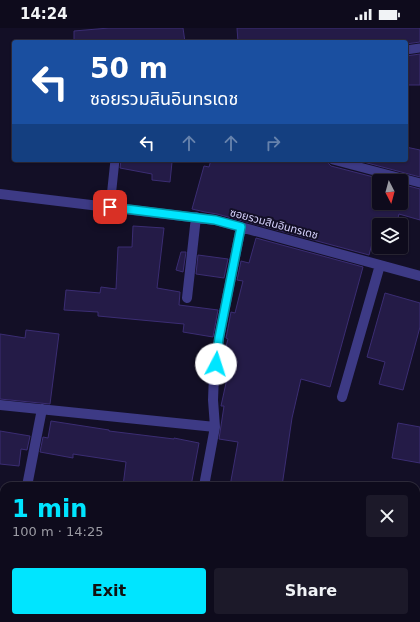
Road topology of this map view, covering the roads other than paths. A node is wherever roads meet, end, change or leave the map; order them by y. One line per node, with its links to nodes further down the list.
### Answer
1 (420, 48): 2 (lane)
2 (408, 50)
3 (115, 162): 7 (lane)
4 (341, 162): 5 (lane)
5 (420, 183)
6 (0, 194): 7 (street, ซอยรวมสินอินทรเดช)
7 (110, 207): 8 (street, ซอยรวมสินอินทรเดช)
8 (196, 217): 9 (street, ซอยรวมสินอินทรเดช); 12 (street)
9 (241, 227): 10 (street, ซอยรวมสินอินทรเดช); 16 (street)
10 (380, 265): 11 (street, ซอยรวมสินอินทรเดช); 13 (street)
11 (420, 276)
12 (187, 298)
13 (342, 396)
14 (0, 405): 15 (street)
15 (42, 409): 16 (street); 17 (street)
16 (216, 428): 18 (street)
17 (28, 482)
18 (205, 482)

